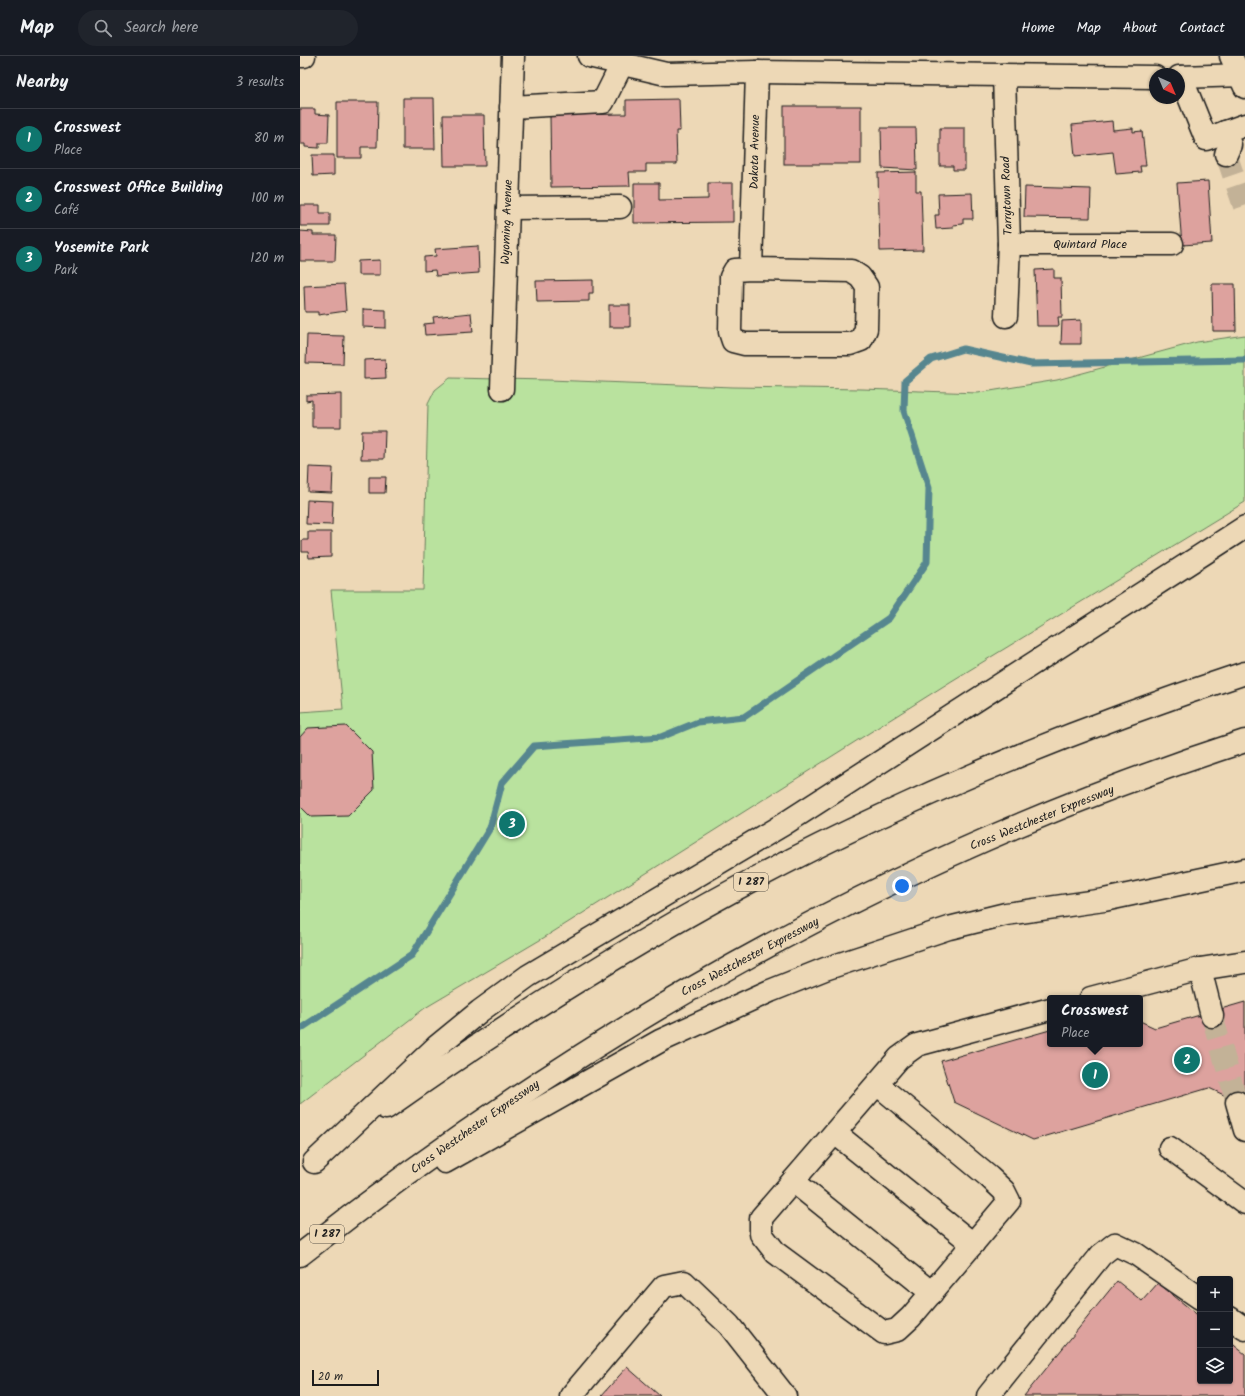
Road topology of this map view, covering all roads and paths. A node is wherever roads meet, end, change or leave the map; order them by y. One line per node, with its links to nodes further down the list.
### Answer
1 (300, 56): 2 (main road)
2 (304, 56)
3 (513, 56): 12 (main road, Wyoming Avenue)
4 (589, 56): 5 (main road)
5 (622, 64): 7 (main road); 12 (main road)
6 (1239, 71): 9 (main road)
7 (757, 72): 8 (main road); 18 (main road, Dakota Avenue)
8 (1004, 75): 10 (main road); 16 (main road, Tarrytown Road)
9 (1185, 76)
10 (1149, 77)
11 (1185, 89): 13 (main road)
12 (511, 107): 15 (main road, Wyoming Avenue)
13 (1245, 125)
14 (620, 207): 15 (main road)
15 (508, 208): 20 (main road, Wyoming Avenue)
16 (1009, 244): 17 (main road, Quintard Place); 19 (main road, Tarrytown Road)
17 (1172, 244)
18 (751, 269): 18 (main road)
19 (1006, 316)
20 (502, 389)
21 (1245, 527): 35 (main road)
22 (1245, 673): 35 (main road, I 287)
23 (1245, 741): 38 (main road, Cross Westchester Expressway / I 287)
24 (1245, 870): 38 (main road)
25 (1245, 962): 26 (main road)
26 (1200, 969): 27 (main road); 29 (main road)
27 (1102, 995)
28 (1047, 1010): 30 (main road)
29 (1212, 1016)
30 (877, 1084): 33 (main road); 39 (main road)
31 (1237, 1102): 32 (main road)
32 (1245, 1130)
33 (835, 1132): 36 (main road); 39 (main road)
34 (1170, 1148): 37 (main road)
35 (307, 1167)
36 (793, 1181): 41 (main road); 41 (main road)
37 (1245, 1203)
38 (353, 1213): 40 (main road, Cross Westchester Expressway / I 287)
39 (973, 1244): 41 (main road)
40 (300, 1255)
41 (932, 1293)
42 (1197, 1296): 47 (main road)
43 (1233, 1320): 44 (main road)
44 (1245, 1329)
45 (571, 1396): 46 (main road)
46 (785, 1396)
47 (988, 1396)

